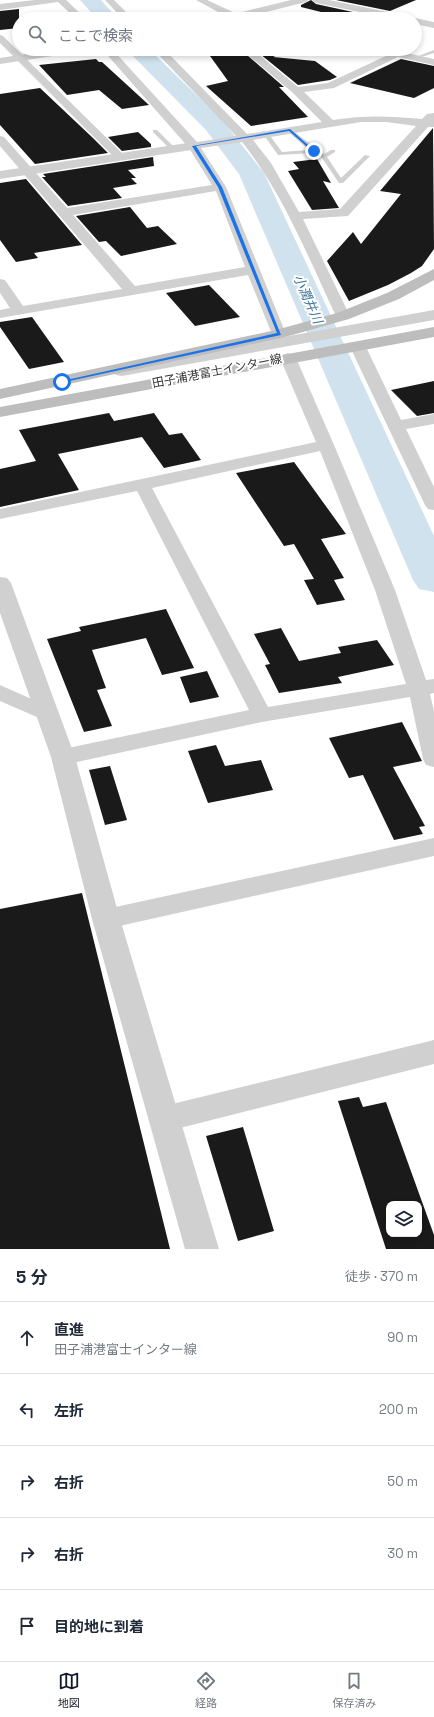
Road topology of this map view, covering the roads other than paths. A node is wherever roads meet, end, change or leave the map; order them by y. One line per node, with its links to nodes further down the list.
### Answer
1 (57, 0): 7 (street)
2 (61, 0): 8 (street)
3 (109, 0): 9 (street)
4 (200, 0): 10 (street)
5 (303, 0): 11 (street)
6 (316, 0): 12 (street)
7 (0, 7)
8 (74, 12)
9 (121, 12)
10 (223, 12)
11 (257, 12)
12 (373, 12)
13 (422, 22): 14 (street)
14 (434, 24)
15 (0, 38): 16 (street)
16 (12, 50)
17 (434, 51): 18 (lane)
18 (422, 55)
19 (33, 56): 26 (street)
20 (113, 56): 39 (street)
21 (165, 56): 36 (street)
22 (255, 56): 30 (street)
23 (393, 56): 30 (street)
24 (406, 56): 27 (street)
25 (420, 56): 27 (lane)
26 (20, 58): 28 (street); 44 (street)
27 (415, 58): 29 (street)
28 (0, 61)
29 (434, 62)
30 (296, 90): 32 (street)
31 (434, 113): 33 (street)
32 (329, 123): 33 (street); 34 (street)
33 (429, 124): 50 (street)
34 (290, 130): 36 (street); 41 (lane)
35 (155, 131): 40 (lane)
36 (245, 138): 39 (street); 50 (street)
37 (269, 138): 41 (lane)
38 (0, 139): 46 (street)
39 (194, 146): 40 (street); 48 (street)
40 (173, 149): 44 (street)
41 (314, 151): 45 (lane)
42 (333, 151): 45 (lane)
43 (367, 156): 45 (lane)
44 (120, 157): 46 (street)
45 (324, 157)
46 (28, 171): 47 (street); 49 (street)
47 (0, 175)
48 (220, 187): 49 (street); 51 (street)
49 (65, 212): 54 (street)
50 (295, 216): 58 (street)
51 (254, 270): 54 (street); 60 (street)
52 (434, 274): 58 (main road, 田子浦港富士インター線)
53 (0, 283): 55 (street)
54 (132, 290): 55 (street)
55 (19, 310): 56 (street)
56 (0, 314)
57 (434, 315): 63 (street)
58 (343, 316): 60 (main road, 田子浦港富士インター線)
59 (434, 332): 61 (main road, 田子浦港富士インター線)
60 (279, 334): 63 (main road, 田子浦港富士インター線)
61 (358, 347): 62 (main road, 田子浦港富士インター線); 67 (street)
62 (288, 358): 65 (main road, 田子浦港富士インター線); 68 (street)
63 (62, 382): 64 (main road, 田子浦港富士インター線)
64 (0, 394)
65 (0, 412)
66 (434, 419): 67 (street)
67 (397, 426): 70 (street)
68 (326, 445): 69 (street); 73 (street)
69 (142, 486): 71 (street); 76 (street)
70 (434, 505)
71 (0, 514)
72 (0, 582): 75 (street)
73 (426, 687): 76 (street); 78 (street)
74 (0, 692): 75 (street)
75 (46, 714): 77 (street)
76 (262, 715): 77 (street)
77 (63, 757): 80 (street)
78 (434, 759)
79 (434, 847): 80 (street)
80 (106, 919): 82 (street)
81 (434, 1052): 82 (street)
82 (164, 1119): 83 (street)
83 (202, 1249)

